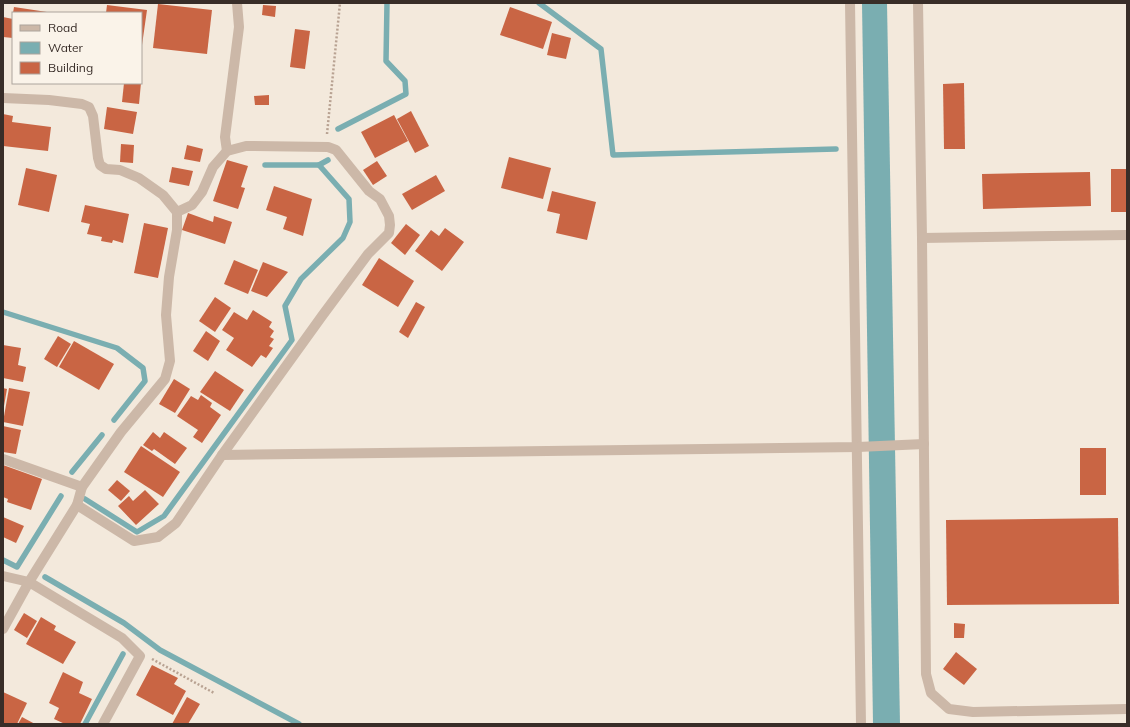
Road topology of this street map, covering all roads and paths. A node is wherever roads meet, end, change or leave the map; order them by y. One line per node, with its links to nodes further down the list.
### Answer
1 (237, 3): 7 (street)
2 (340, 3): 6 (path)
3 (850, 3): 12 (street)
4 (918, 3): 10 (street)
5 (3, 98): 8 (street)
6 (328, 147): 7 (street); 13 (street)
7 (227, 151): 8 (street)
8 (177, 212): 15 (street)
9 (1127, 235): 10 (street)
10 (922, 238): 11 (street)
11 (924, 444): 12 (street); 22 (street)
12 (861, 447): 13 (street); 24 (street)
13 (222, 455): 16 (street)
14 (3, 459): 15 (street)
15 (82, 487): 16 (street)
16 (77, 506): 18 (street)
17 (3, 576): 18 (street)
18 (29, 582): 19 (street); 20 (street)
19 (3, 629)
20 (140, 656): 21 (path); 23 (street)
21 (214, 693)
22 (1127, 709)
23 (103, 724)
24 (861, 724)

